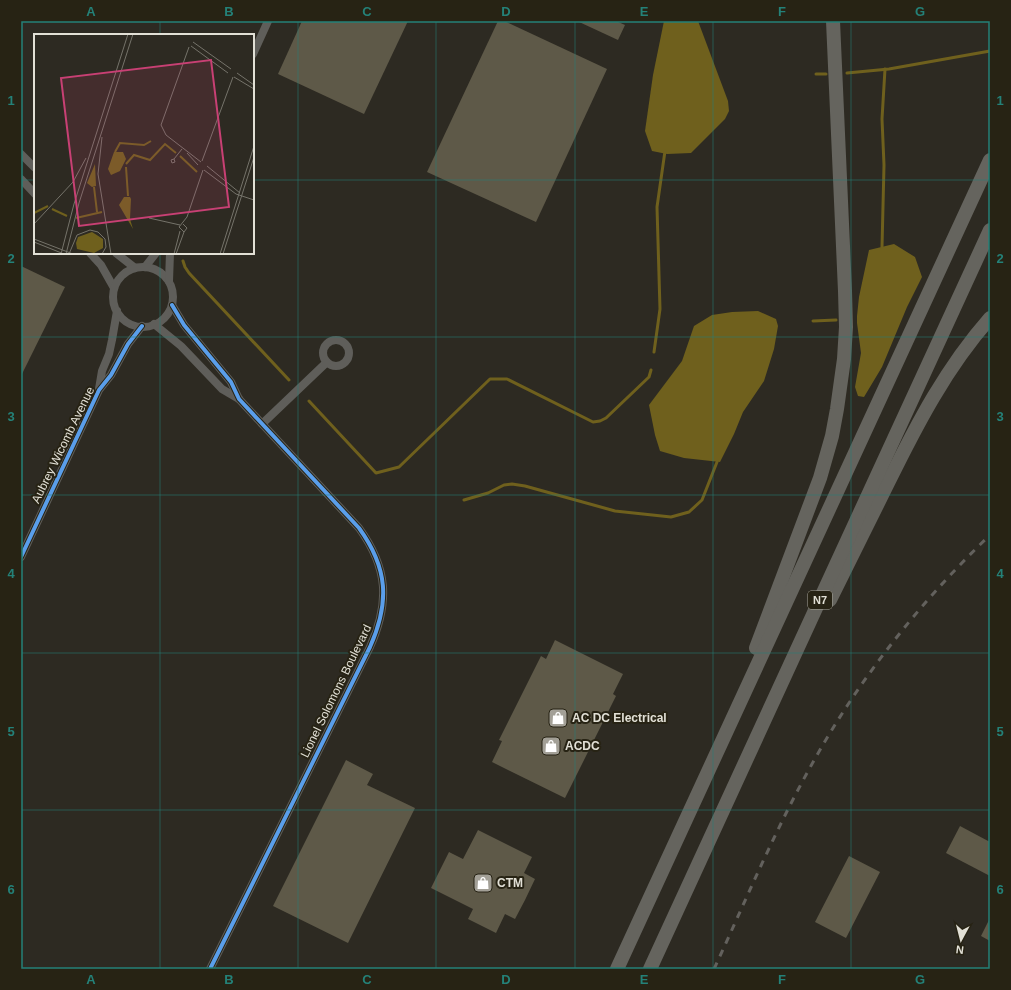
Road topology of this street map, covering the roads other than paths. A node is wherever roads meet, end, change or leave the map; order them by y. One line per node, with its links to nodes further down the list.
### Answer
1 (268, 21): 3 (street)
2 (833, 21): 28 (highway)
3 (254, 52)
4 (21, 154): 6 (street)
5 (990, 160): 28 (highway, N7)
6 (34, 167)
7 (21, 179): 8 (street)
8 (34, 193)
9 (990, 230): 29 (highway, N7)
10 (91, 254): 17 (street)
11 (117, 254): 15 (street)
12 (155, 254): 14 (street)
13 (170, 254): 16 (street)
14 (145, 267): 15 (street); 16 (street)
15 (135, 268): 17 (street)
16 (169, 281): 18 (street)
17 (114, 288): 19 (street)
18 (172, 305): 21 (street); 25 (street, Lionel Solomons Boulevard)
19 (116, 311): 22 (street); 24 (street, Aubrey Wicomb Avenue)
20 (990, 318): 29 (highway)
21 (154, 324): 22 (street); 25 (street, Lionel Solomons Boulevard)
22 (142, 326): 24 (street, Aubrey Wicomb Avenue)
23 (327, 362): 26 (street)
24 (99, 390): 27 (street, Aubrey Wicomb Avenue)
25 (239, 399): 26 (street, Lionel Solomons Boulevard)
26 (262, 424): 30 (street, Lionel Solomons Boulevard)
27 (21, 557)
28 (724, 737): 31 (highway, N7)
29 (696, 869): 32 (highway, N7)
30 (210, 969)
31 (617, 969)
32 (650, 969)

